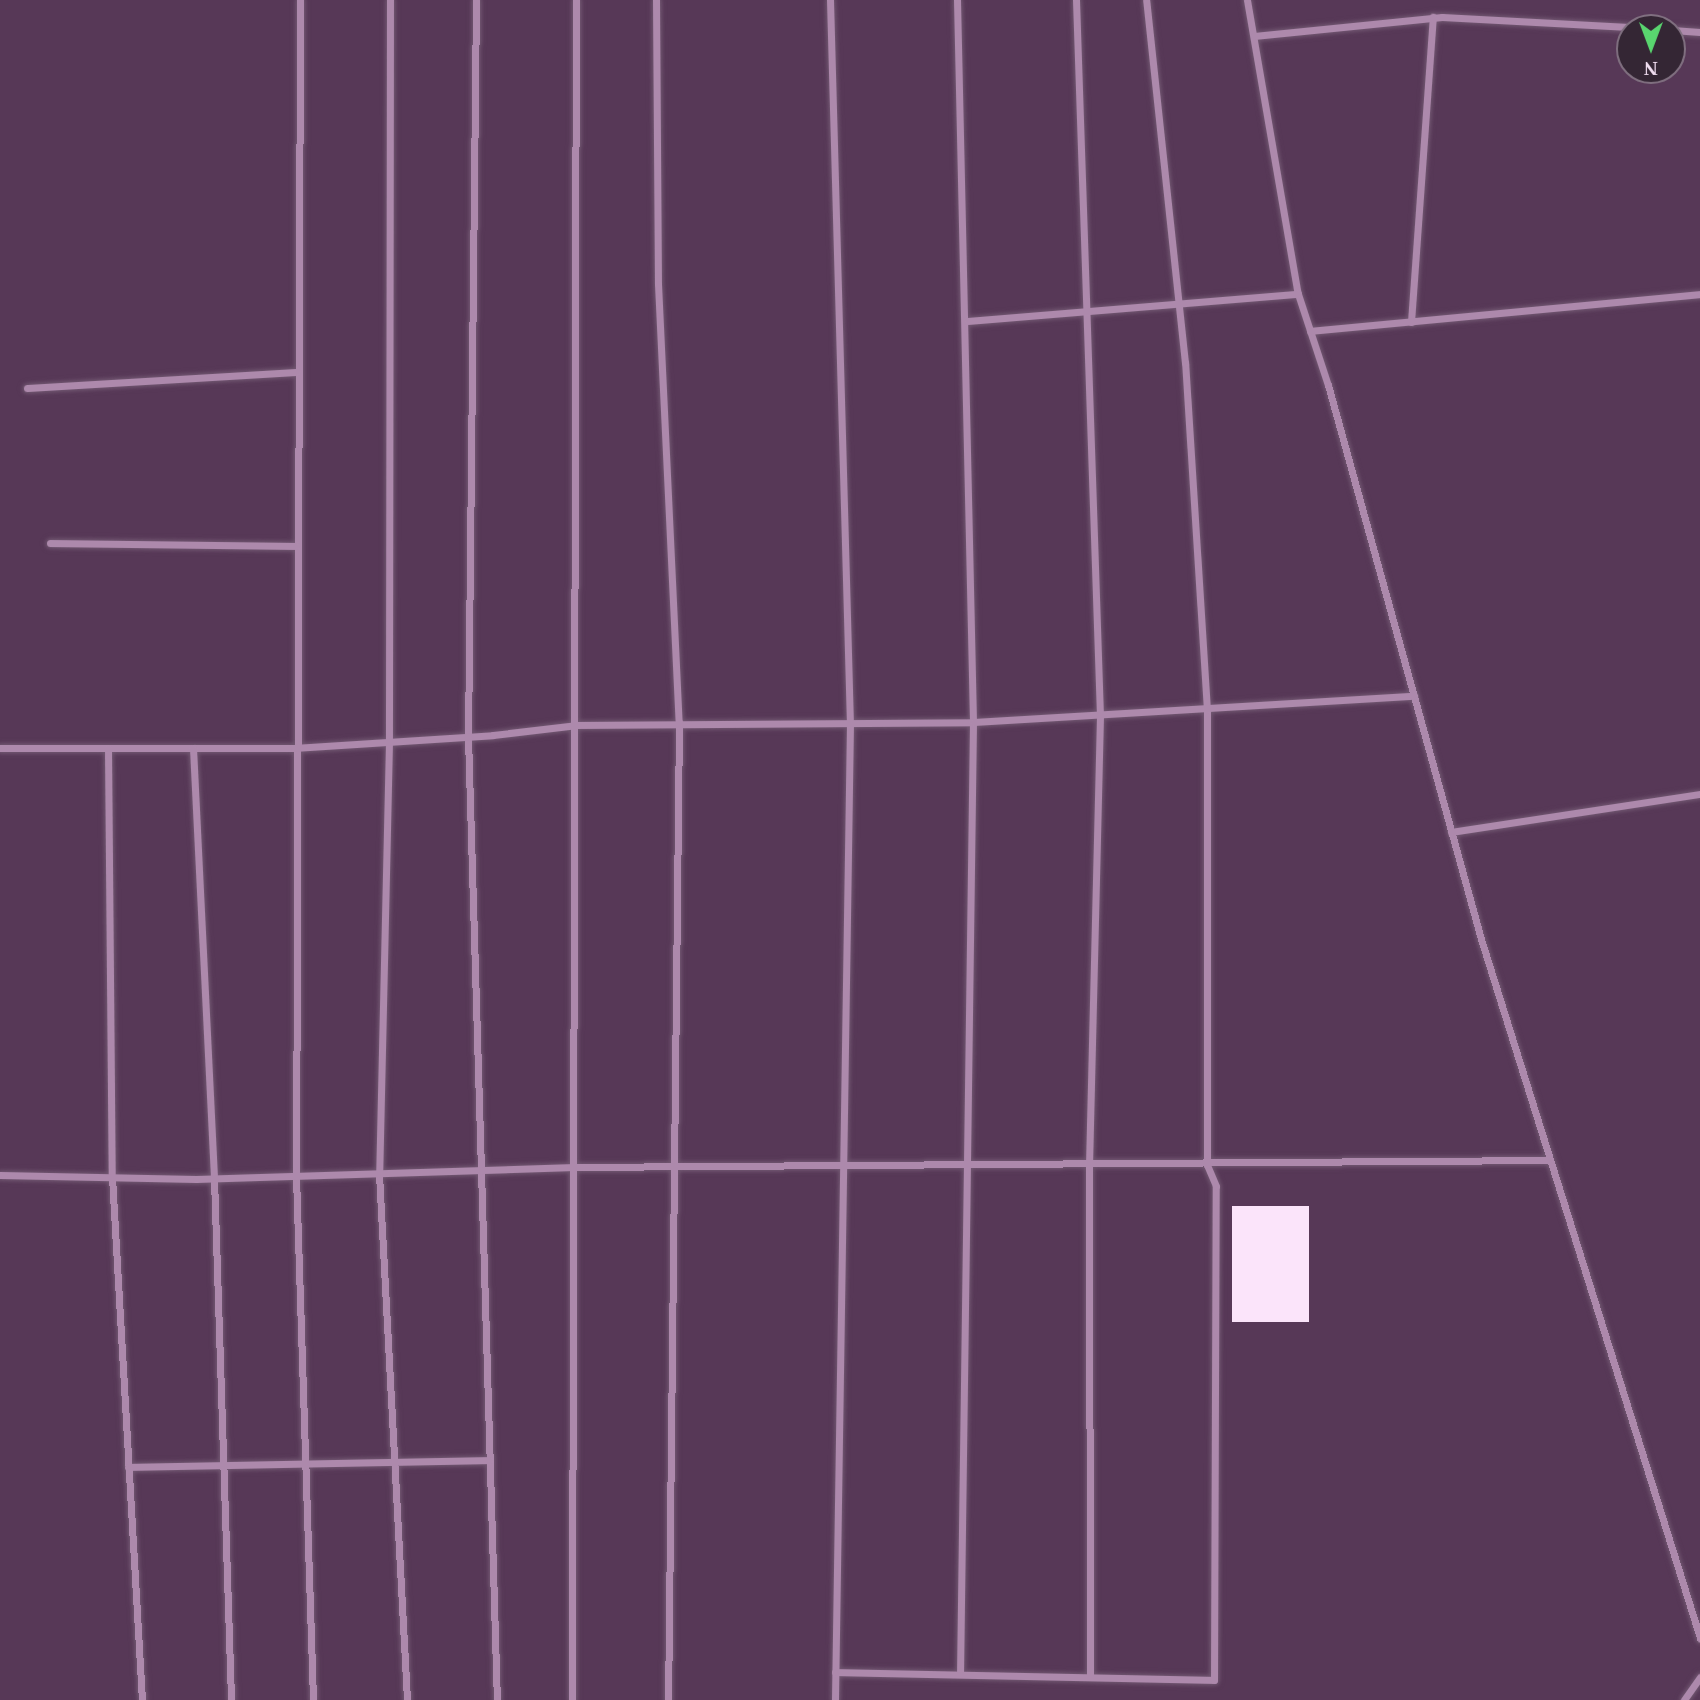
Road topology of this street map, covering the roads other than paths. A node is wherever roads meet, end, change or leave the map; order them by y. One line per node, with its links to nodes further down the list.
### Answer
1 (300, 0): 21 (street)
2 (390, 0): 33 (street)
3 (476, 0): 32 (street)
4 (576, 0): 31 (street)
5 (656, 0): 28 (street)
6 (830, 0): 30 (street)
7 (957, 0): 18 (street)
8 (1076, 0): 17 (street)
9 (1146, 0): 16 (street)
10 (1247, 0): 13 (street)
11 (1433, 17): 12 (street); 13 (street); 19 (street)
12 (1616, 27)
13 (1254, 36): 15 (street)
14 (1700, 293): 19 (street)
15 (1298, 294): 16 (street); 20 (street)
16 (1179, 306): 17 (street); 26 (street)
17 (1086, 311): 18 (street); 27 (street)
18 (968, 321): 29 (street)
19 (1411, 321): 20 (street)
20 (1310, 331): 25 (street)
21 (297, 372): 22 (street); 24 (street)
22 (27, 388)
23 (50, 543): 24 (street)
24 (296, 546): 37 (street)
25 (1414, 696): 26 (street); 39 (street)
26 (1208, 710): 27 (street); 43 (street)
27 (1100, 716): 29 (street); 42 (street)
28 (679, 722): 30 (street); 31 (street); 44 (street)
29 (973, 722): 30 (street); 41 (street)
30 (850, 723): 45 (street)
31 (577, 724): 32 (street); 46 (street)
32 (468, 737): 33 (street); 47 (street)
33 (389, 742): 37 (street); 48 (street)
34 (0, 748): 35 (street)
35 (108, 748): 36 (street); 51 (street)
36 (193, 748): 37 (street); 52 (street)
37 (294, 748): 50 (street)
38 (1700, 794): 39 (street)
39 (1451, 832): 40 (street)
40 (1550, 1160): 43 (street); 58 (street)
41 (968, 1163): 42 (street); 45 (street); 60 (street)
42 (1089, 1163): 43 (street); 61 (street)
43 (1207, 1165): 61 (street)
44 (675, 1166): 45 (street); 46 (street); 69 (street)
45 (840, 1166): 59 (street)
46 (575, 1167): 47 (street); 68 (street)
47 (480, 1171): 48 (street); 53 (street)
48 (379, 1174): 50 (street); 54 (street)
49 (0, 1175): 51 (street)
50 (296, 1176): 52 (street); 56 (street)
51 (111, 1177): 52 (street); 57 (street)
52 (214, 1178): 55 (street)
53 (490, 1460): 54 (street); 67 (street)
54 (394, 1462): 56 (street); 66 (street)
55 (223, 1463): 56 (street); 57 (street); 64 (street)
56 (305, 1463): 65 (street)
57 (128, 1467): 63 (street)
58 (1700, 1638)
59 (835, 1672): 60 (street); 70 (street)
60 (960, 1674): 61 (street)
61 (1090, 1677)
62 (1700, 1677): 71 (street)
63 (142, 1700)
64 (231, 1700)
65 (313, 1700)
66 (407, 1700)
67 (497, 1700)
68 (572, 1700)
69 (668, 1700)
70 (835, 1700)
71 (1684, 1700)

